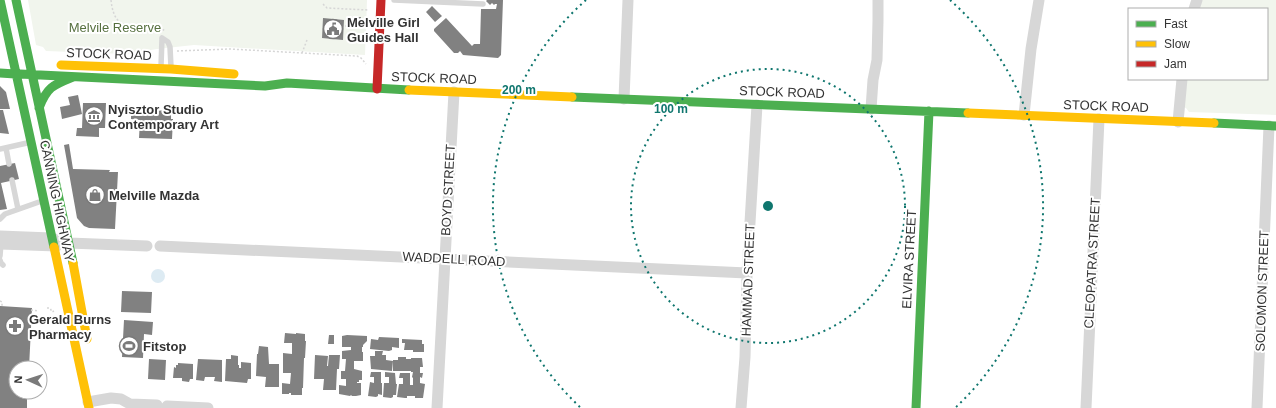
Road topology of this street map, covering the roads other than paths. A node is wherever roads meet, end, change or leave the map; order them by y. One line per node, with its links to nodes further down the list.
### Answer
1 (0, 0): 11 (main road, CANNING HIGHWAY)
2 (16, 0): 12 (main road, CANNING HIGHWAY)
3 (381, 0): 26 (main road)
4 (394, 0): 9 (lane)
5 (628, 0): 28 (street)
6 (878, 0): 10 (street)
7 (884, 0): 10 (street)
8 (1039, 0): 33 (street)
9 (483, 4)
10 (878, 21): 31 (street)
11 (10, 63): 12 (main road); 17 (main road, CANNING HIGHWAY)
12 (33, 64): 19 (main road, CANNING HIGHWAY)
13 (52, 64): 14 (main road, STOCK ROAD)
14 (161, 69): 15 (main road, STOCK ROAD); 15 (lane); 23 (lane)
15 (171, 69): 18 (main road, STOCK ROAD); 24 (lane)
16 (0, 73): 17 (main road, STOCK ROAD)
17 (15, 74): 19 (main road, STOCK ROAD); 37 (main road, CANNING HIGHWAY)
18 (240, 74)
19 (32, 75): 21 (main road, STOCK ROAD); 30 (main road, CANNING HIGHWAY)
20 (267, 76): 25 (main road, STOCK ROAD)
21 (73, 77): 23 (main road, STOCK ROAD); 30 (main road)
22 (1182, 80): 35 (street)
23 (160, 82): 24 (main road, STOCK ROAD)
24 (170, 82): 25 (main road, STOCK ROAD)
25 (287, 83): 26 (main road, STOCK ROAD)
26 (377, 89): 27 (main road, STOCK ROAD)
27 (454, 92): 28 (main road, STOCK ROAD); 50 (street, BOYD STREET)
28 (624, 99): 29 (main road, STOCK ROAD)
29 (757, 105): 31 (main road, STOCK ROAD); 51 (street, HAMMAD STREET)
30 (39, 108): 46 (main road, CANNING HIGHWAY)
31 (875, 109): 32 (main road, STOCK ROAD)
32 (929, 111): 33 (main road, STOCK ROAD); 59 (main road, ELVIRA STREET)
33 (1024, 116): 34 (main road, STOCK ROAD)
34 (1099, 119): 35 (main road, STOCK ROAD); 60 (street, CLEOPATRA STREET)
35 (1178, 122): 36 (main road, STOCK ROAD)
36 (1273, 126): 61 (street, SOLOMON STREET)
37 (30, 142): 38 (lane); 41 (main road, CANNING HIGHWAY)
38 (3, 148): 39 (lane)
39 (9, 164)
40 (12, 180): 42 (lane)
41 (43, 200): 42 (lane); 45 (main road, CANNING HIGHWAY)
42 (18, 209): 43 (lane)
43 (0, 219)
44 (0, 239): 45 (street); 49 (lane)
45 (52, 242): 46 (street); 53 (main road, CANNING HIGHWAY)
46 (69, 244): 47 (street); 52 (main road, CANNING HIGHWAY)
47 (147, 246)
48 (160, 246): 50 (street, WADDELL ROAD)
49 (0, 256)
50 (444, 259): 51 (street, WADDELL ROAD); 57 (street, BOYD STREET)
51 (747, 273): 58 (street, HAMMAD STREET)
52 (89, 349)
53 (94, 402): 54 (street)
54 (131, 406): 55 (street)
55 (160, 406): 56 (street)
56 (208, 408)
57 (437, 408)
58 (741, 408)
59 (916, 408)
60 (1086, 408)
61 (1257, 408)

